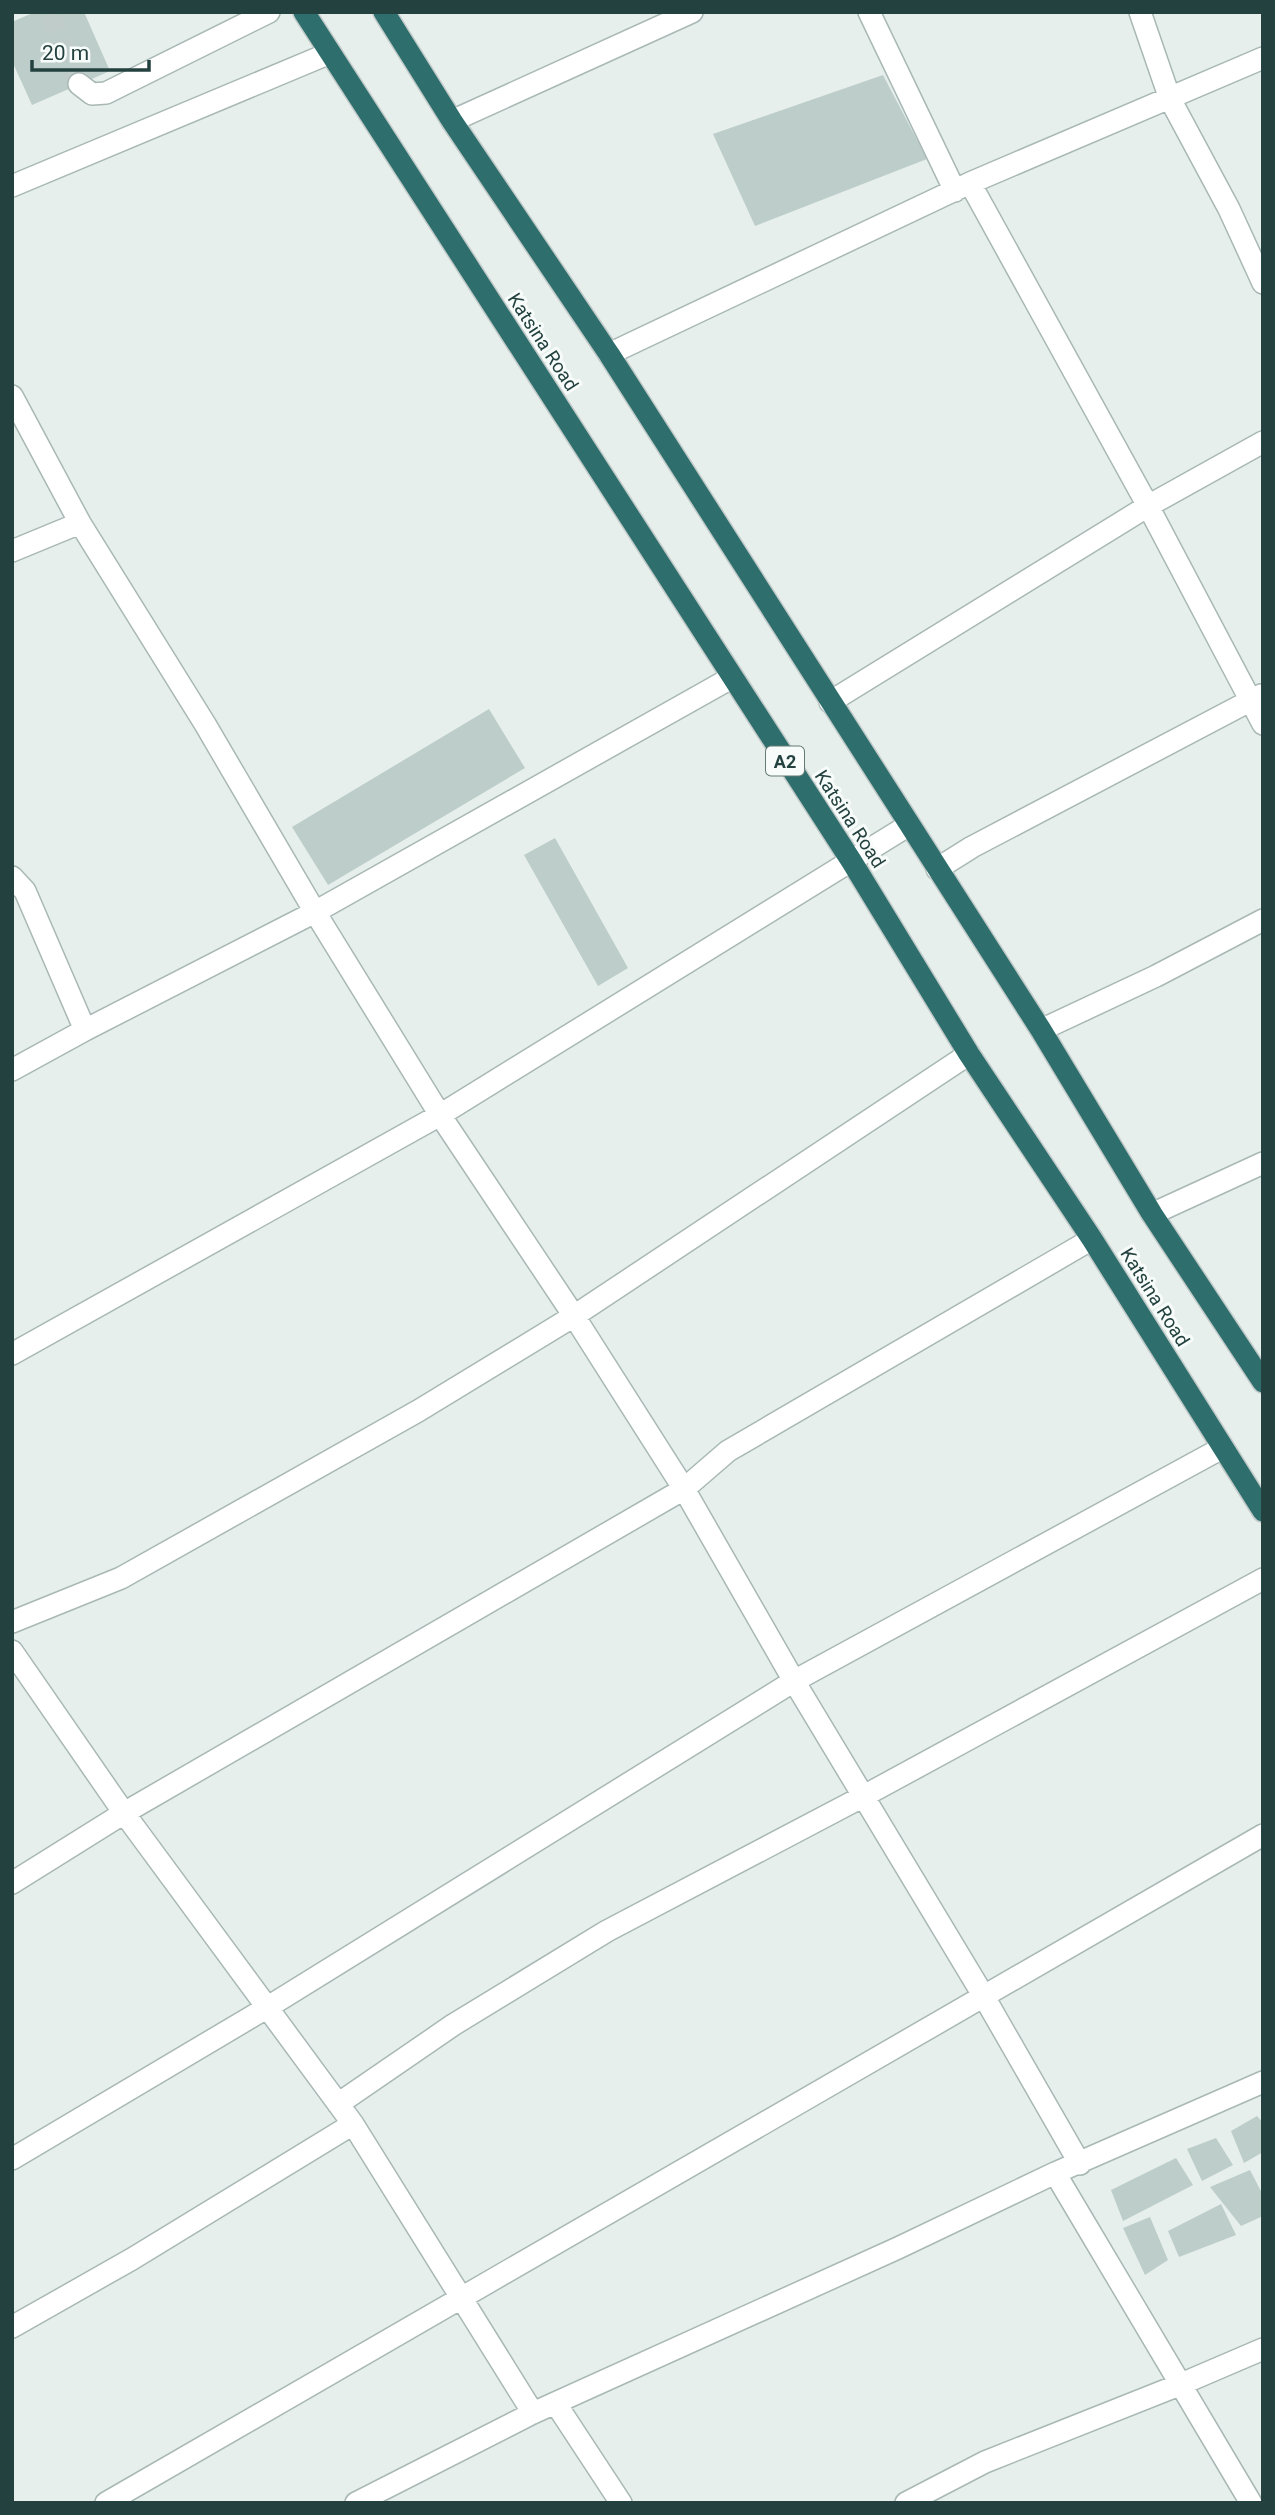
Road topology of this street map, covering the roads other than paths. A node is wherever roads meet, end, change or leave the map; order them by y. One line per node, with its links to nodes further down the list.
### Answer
1 (269, 12): 9 (street)
2 (304, 12): 7 (highway, Katsina Road / A2)
3 (384, 12): 11 (highway)
4 (692, 12): 11 (street)
5 (869, 12): 13 (street)
6 (1140, 12): 10 (street)
7 (330, 53): 12 (street); 21 (highway, Katsina Road / A2)
8 (1263, 58): 10 (street)
9 (79, 84)
10 (1170, 99): 13 (street); 14 (street)
11 (452, 121): 15 (highway)
12 (12, 186)
13 (962, 187): 15 (street); 18 (street)
14 (1263, 283)
15 (608, 354): 23 (highway)
16 (12, 396): 19 (street)
17 (1263, 442): 18 (street)
18 (1148, 506): 22 (street); 23 (street)
19 (80, 523): 20 (street); 29 (street)
20 (12, 551)
21 (731, 678): 26 (highway, Katsina Road / A2); 29 (street)
22 (1256, 697): 24 (street); 27 (street)
23 (830, 702): 25 (highway)
24 (1263, 724)
25 (909, 825): 26 (street); 27 (highway)
26 (852, 862): 33 (highway, Katsina Road / A2); 35 (street)
27 (937, 869): 32 (highway)
28 (12, 877): 31 (street)
29 (315, 912): 31 (street); 35 (street)
30 (1263, 920): 32 (street)
31 (85, 1030): 34 (street)
32 (1041, 1030): 37 (highway)
33 (969, 1054): 38 (highway, Katsina Road / A2); 39 (street)
34 (12, 1070)
35 (440, 1115): 39 (street); 40 (street)
36 (1263, 1163): 37 (street)
37 (1152, 1214): 41 (highway)
38 (1092, 1239): 42 (highway, Katsina Road / A2); 43 (street)
39 (575, 1316): 43 (street); 46 (street)
40 (12, 1354)
41 (1262, 1378)
42 (1222, 1448): 44 (highway, Katsina Road / A2); 48 (street)
43 (684, 1489): 48 (street); 50 (street)
44 (1263, 1511)
45 (1263, 1579): 49 (street)
46 (12, 1622)
47 (12, 1651): 50 (street)
48 (794, 1681): 49 (street); 54 (street)
49 (862, 1797): 53 (street); 56 (street)
50 (124, 1813): 52 (street); 54 (street)
51 (1263, 1835): 53 (street)
52 (12, 1883)
53 (983, 1995): 59 (street); 61 (street)
54 (268, 2007): 56 (street); 58 (street)
55 (1263, 2082): 59 (street)
56 (338, 2104): 57 (street)
57 (353, 2124): 61 (street); 62 (street)
58 (12, 2159)
59 (1080, 2164): 60 (street)
60 (1055, 2174): 64 (street); 65 (street)
61 (460, 2297): 66 (street); 67 (street)
62 (12, 2327)
63 (1263, 2349): 64 (street)
64 (1180, 2385): 70 (street); 71 (street)
65 (556, 2404): 66 (street); 69 (street)
66 (533, 2413): 68 (street)
67 (106, 2503)
68 (356, 2503)
69 (621, 2503)
70 (906, 2503)
71 (1251, 2503)

